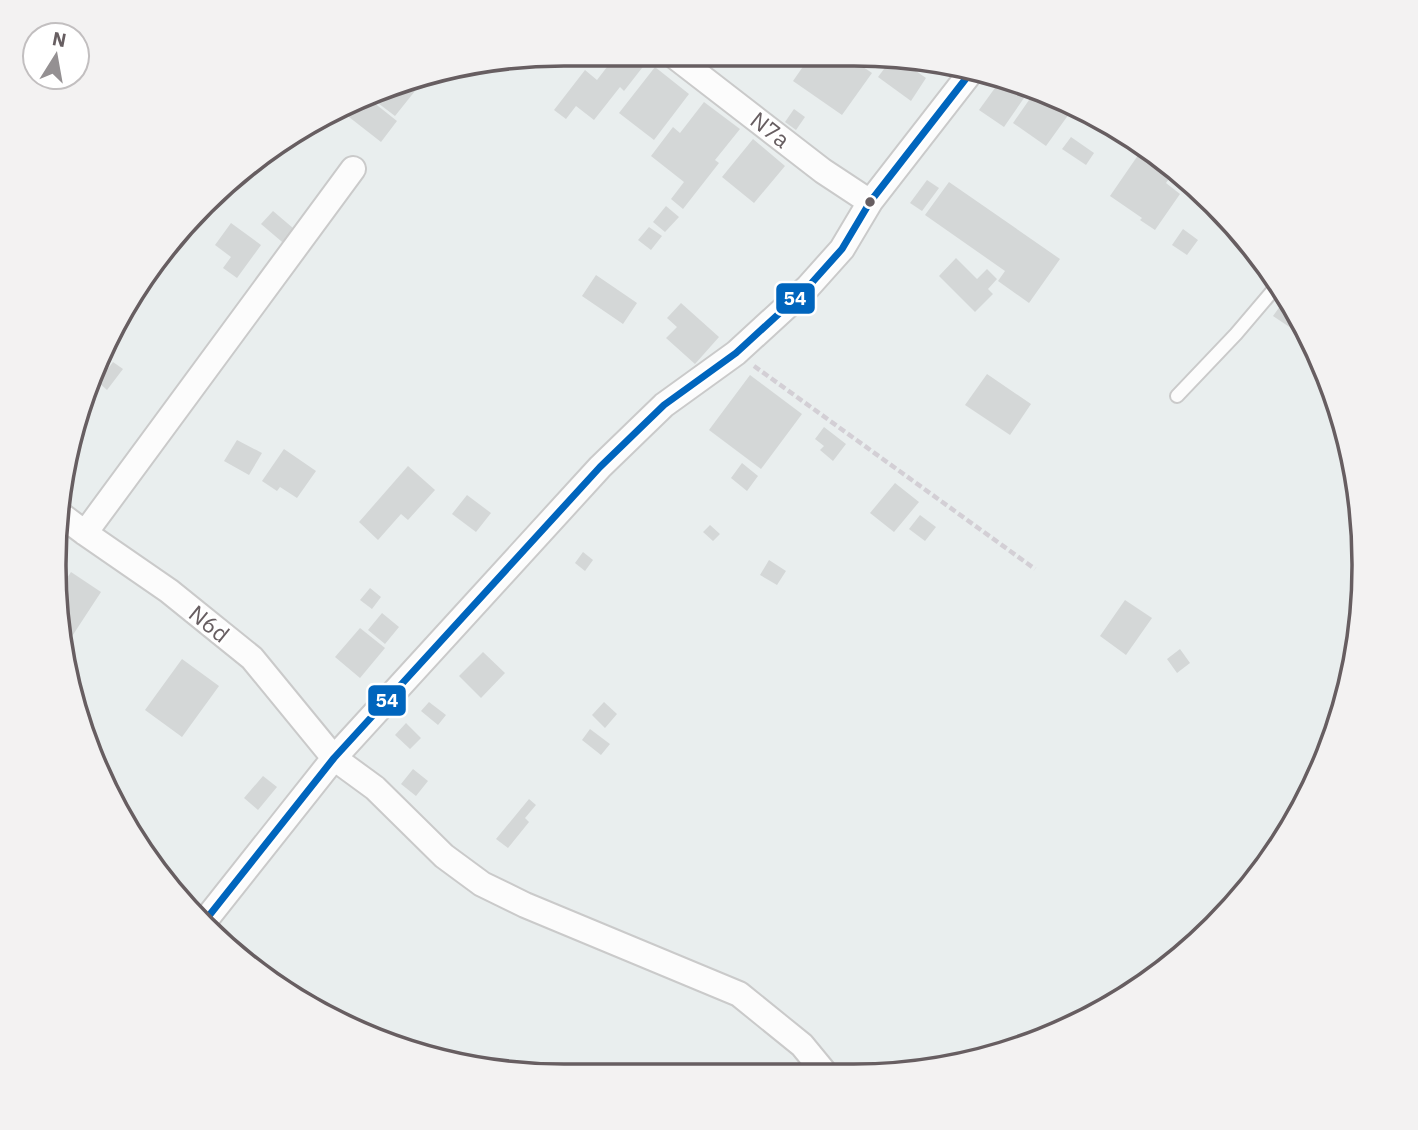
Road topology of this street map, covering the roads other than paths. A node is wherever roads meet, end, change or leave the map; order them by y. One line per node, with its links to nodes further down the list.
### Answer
1 (687, 66): 4 (street, N7a)
2 (965, 79): 4 (street)
3 (353, 169): 8 (street)
4 (870, 202): 9 (street)
5 (1271, 293): 6 (lane)
6 (1178, 396)
7 (69, 521): 8 (street, N6d)
8 (85, 533): 9 (street, N6d)
9 (334, 758): 10 (street); 11 (street, N6d)
10 (210, 914)
11 (818, 1064)

